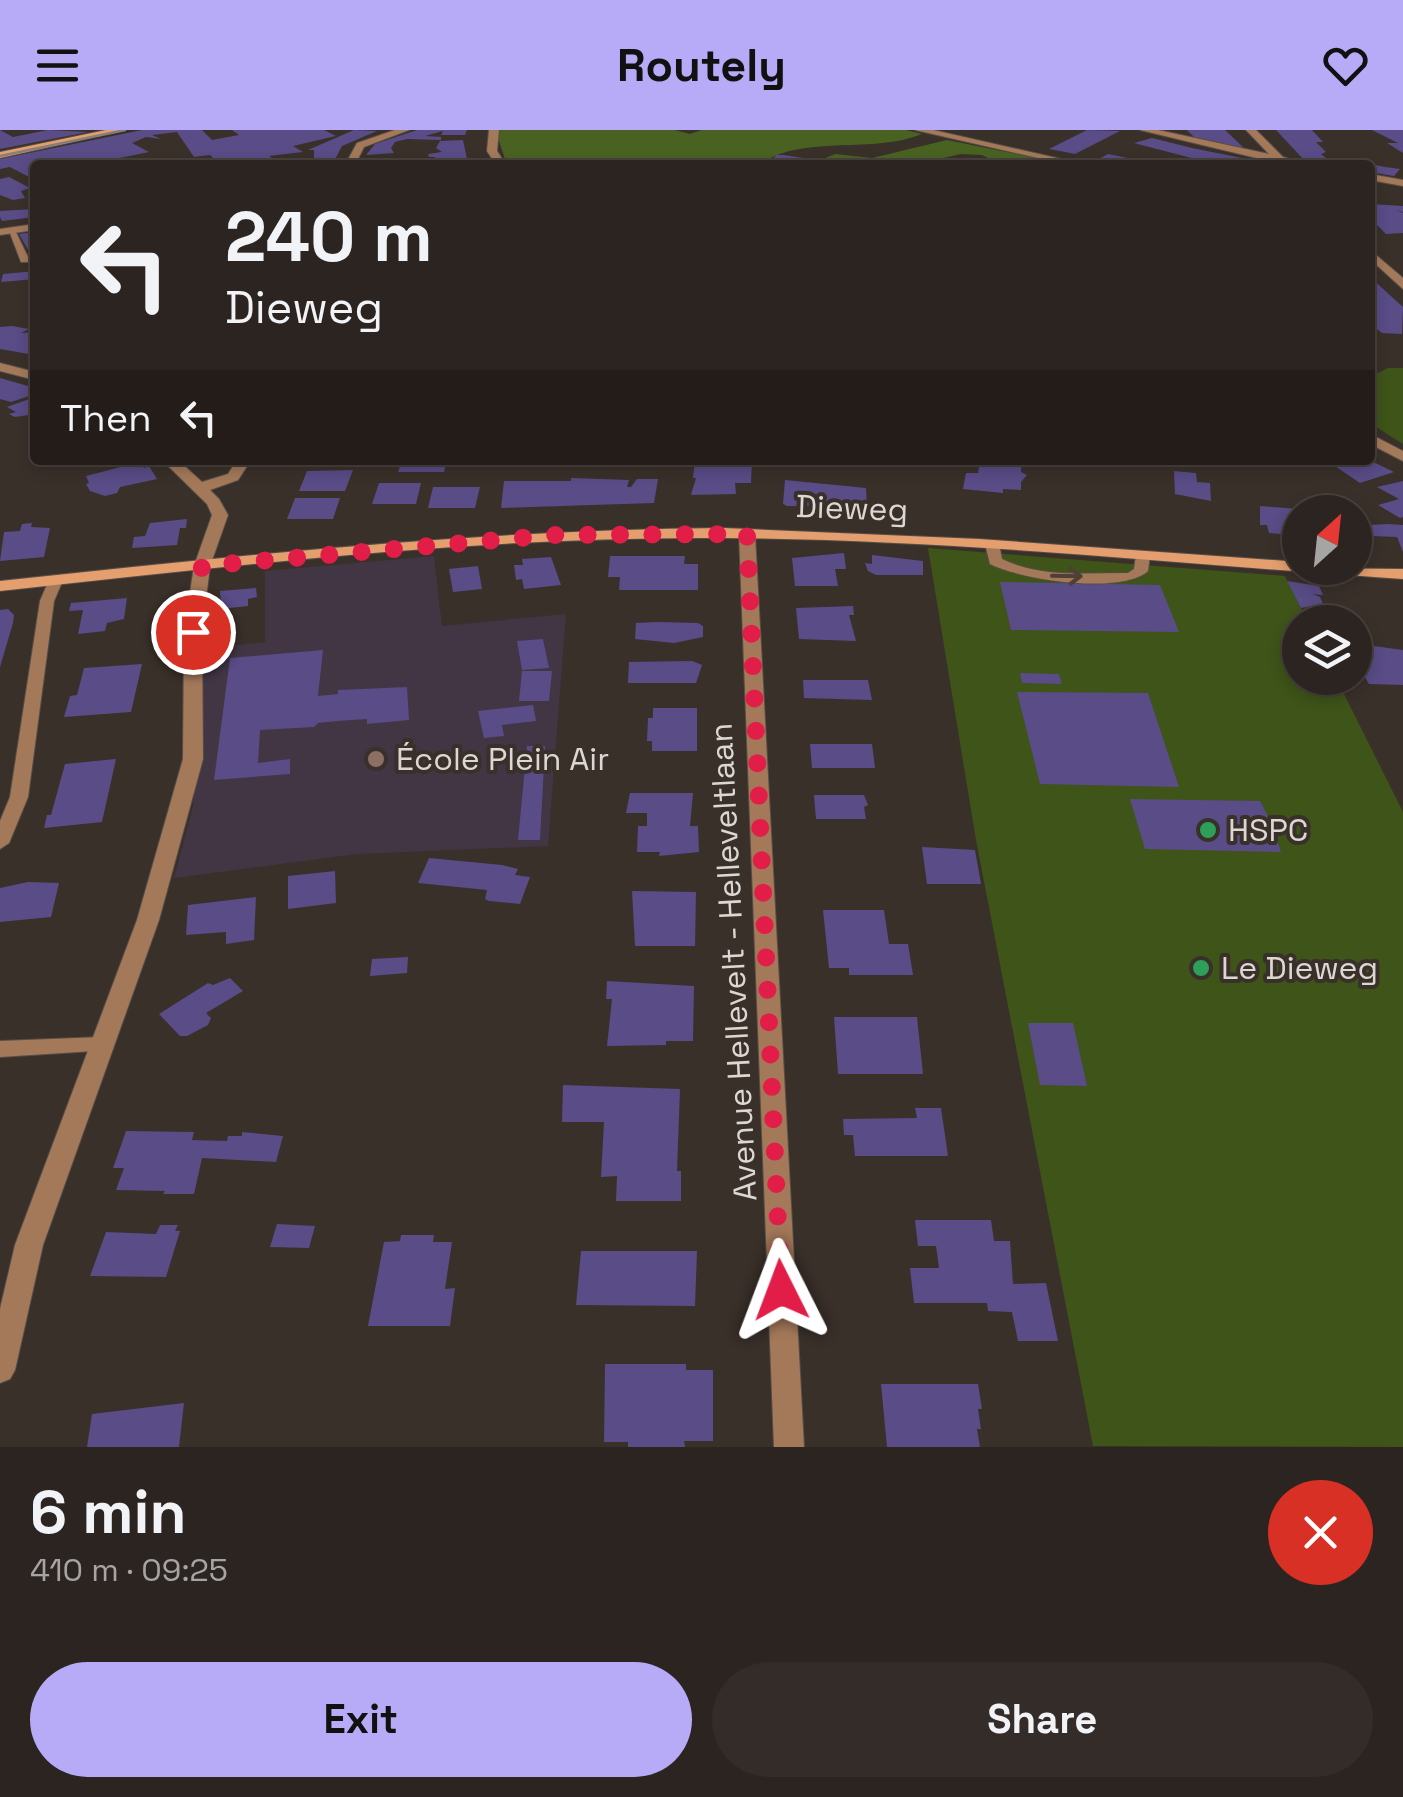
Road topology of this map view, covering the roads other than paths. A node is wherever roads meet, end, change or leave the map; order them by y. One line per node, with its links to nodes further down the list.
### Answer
1 (120, 130): 7 (street)
2 (404, 130): 9 (street)
3 (494, 130): 10 (street)
4 (920, 130): 11 (street)
5 (1145, 130): 12 (street)
6 (1252, 130): 13 (street)
7 (96, 132): 8 (street)
8 (0, 154)
9 (352, 160)
10 (497, 160)
11 (1059, 160)
12 (1270, 160)
13 (1280, 160)
14 (1375, 178): 15 (street)
15 (1403, 182)
16 (6, 231): 18 (lane)
17 (1375, 258): 19 (street)
18 (30, 260)
19 (1403, 285)
20 (0, 367): 21 (street)
21 (30, 375)
22 (1375, 441): 23 (street)
23 (1403, 458)
24 (175, 465): 26 (street)
25 (241, 465): 26 (street)
26 (200, 488): 30 (street)
27 (747, 534): 28 (street, Dieweg); 30 (street, Dieweg); 38 (street, Avenue Hellevelt - Helleveltlaan)
28 (992, 544): 29 (street, Dieweg); 29 (lane, one-way to 29)
29 (1142, 556): 31 (street, Dieweg)
30 (202, 566): 32 (street, Dieweg); 35 (street)
31 (1403, 574)
32 (56, 580): 33 (street, Dieweg); 34 (lane)
33 (0, 586)
34 (0, 843)
35 (102, 1045): 36 (lane); 37 (street)
36 (0, 1049)
37 (0, 1370)
38 (789, 1447)

